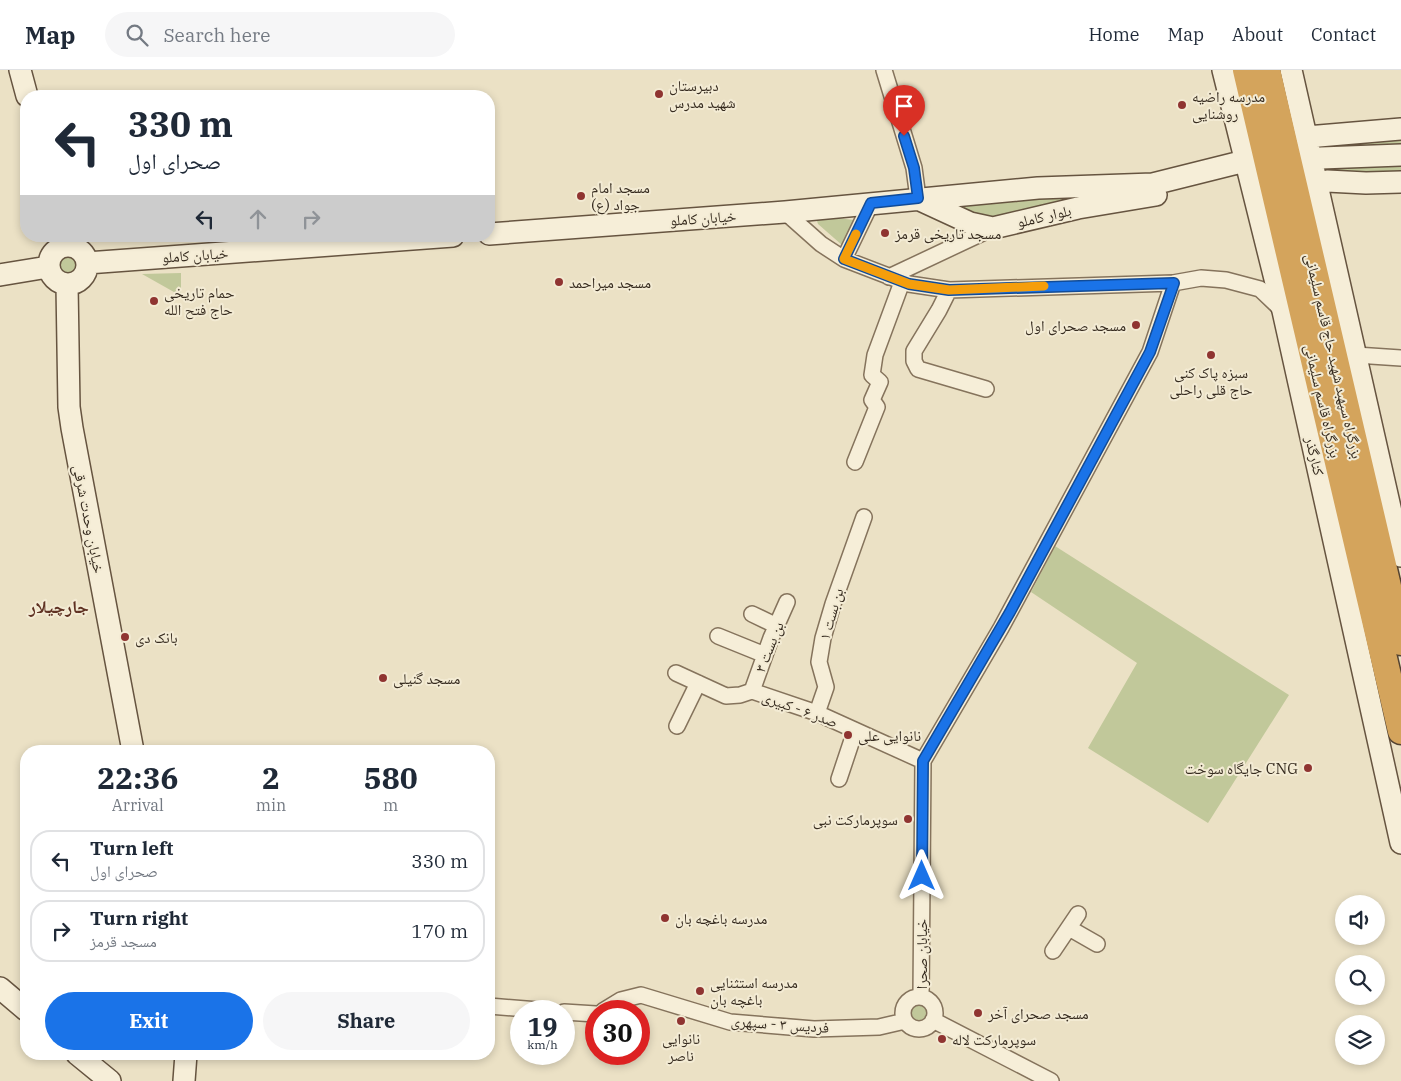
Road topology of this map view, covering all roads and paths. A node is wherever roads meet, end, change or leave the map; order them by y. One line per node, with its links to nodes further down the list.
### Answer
1 (20, 70): 7 (street)
2 (884, 70): 15 (street)
3 (1223, 70): 12 (street, کنارگذر)
4 (1246, 70): 52 (highway, بزرگراه قاسم سلیمانی)
5 (1267, 70): 44 (highway, بزرگراه سپهبد شهید حاج قاسم سلیمانی)
6 (1291, 70): 9 (street)
7 (25, 90)
8 (1401, 129): 9 (street)
9 (1307, 137): 34 (street)
10 (1401, 155): 11 (street)
11 (1321, 158)
12 (1241, 162): 15 (street, بلوار کاملو); 19 (street, بلوار کاملو); 33 (street, کنارگذر)
13 (1327, 181): 14 (street)
14 (1401, 182)
15 (918, 198): 16 (street, خیابان کاملو); 19 (street, بلوار کاملو)
16 (871, 203): 17 (street, خیابان کاملو); 25 (street)
17 (821, 208): 18 (street, خیابان کاملو); 21 (street)
18 (785, 212): 20 (street, خیابان کاملو); 21 (street)
19 (993, 228): 29 (street)
20 (495, 234)
21 (813, 237): 25 (street)
22 (62, 242): 27 (street)
23 (65, 242): 26 (street)
24 (372, 242): 26 (street, خیابان کاملو)
25 (844, 259): 29 (street)
26 (88, 263): 31 (street)
27 (48, 267): 28 (street); 31 (street)
28 (0, 275)
29 (895, 279): 32 (street); 37 (street)
30 (1174, 283): 32 (street); 33 (street); 54 (street, خیابان صحرا)
31 (67, 285): 53 (street, خیابان وحدت شرقی)
32 (949, 290): 36 (street)
33 (1283, 310): 56 (street, کنارگذر)
34 (1356, 355): 35 (street); 39 (street)
35 (1401, 358)
36 (986, 389)
37 (855, 462)
38 (864, 517): 49 (street, بن بست ۱)
39 (1401, 556)
40 (787, 602): 42 (street, بن بست ۳)
41 (752, 614): 42 (street)
42 (778, 626): 45 (street, بن بست ۳)
43 (718, 636): 45 (street)
44 (1401, 642)
45 (765, 655): 48 (street, بن بست ۳)
46 (676, 673): 47 (street, صدر ۶ - کبیری)
47 (698, 683): 48 (street, صدر ۶ - کبیری); 50 (street)
48 (752, 691): 49 (street, صدر ۶ - کبیری)
49 (817, 713): 51 (street, صدر ۶ - کبیری)
50 (677, 726)
51 (856, 731): 54 (street, صدر ۶ - کبیری); 55 (street)
52 (1401, 731)
53 (132, 745)
54 (923, 761): 62 (street, خیابان صحرا)
55 (839, 779)
56 (1401, 842)
57 (1078, 914): 58 (street)
58 (1069, 928): 59 (street); 60 (street)
59 (1097, 944)
60 (1053, 951)
61 (0, 988): 64 (street)
62 (921, 997): 67 (street); 68 (street)
63 (621, 1000): 68 (street, فردیس ۳ - سپهری)
64 (20, 1005)
65 (495, 1006): 66 (street)
66 (510, 1008)
67 (933, 1020): 68 (street); 71 (street)
68 (905, 1021)
69 (84, 1060): 70 (street)
70 (110, 1081)
71 (1051, 1081)

